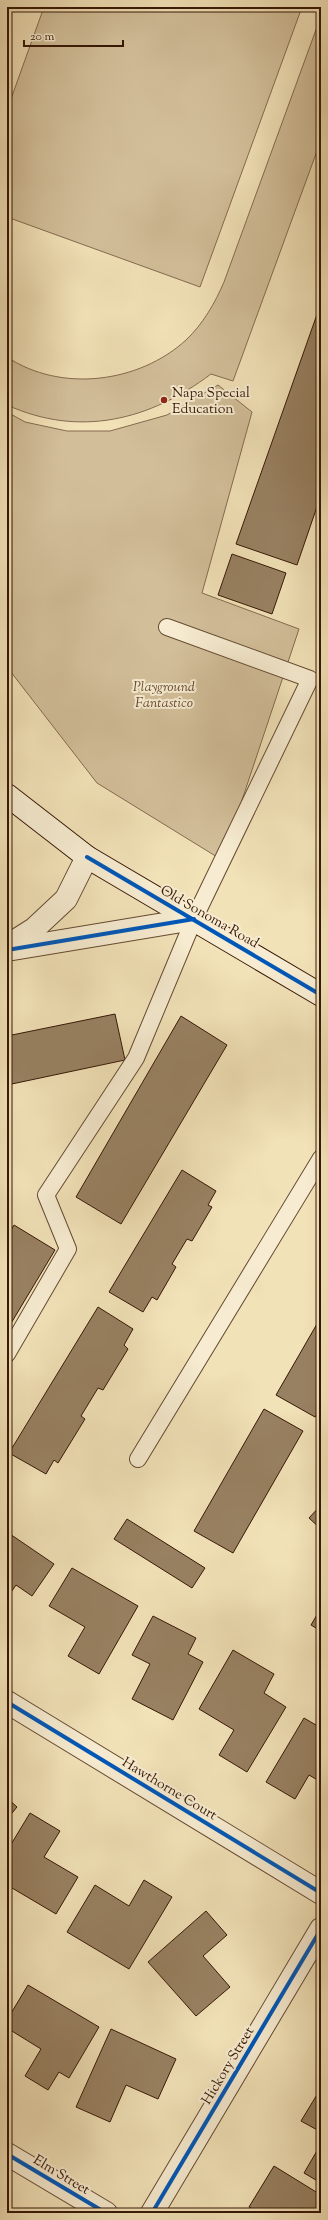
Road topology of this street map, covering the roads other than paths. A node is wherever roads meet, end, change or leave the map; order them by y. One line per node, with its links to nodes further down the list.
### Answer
1 (167, 627): 4 (lane)
2 (7, 794): 3 (street, Old Sonoma Road)
3 (87, 857): 4 (street, Old Sonoma Road); 5 (street)
4 (194, 918): 6 (street); 7 (street, Old Sonoma Road); 9 (lane)
5 (7, 946)
6 (7, 950)
7 (321, 995)
8 (321, 1158): 10 (lane)
9 (7, 1354)
10 (138, 1459)
11 (7, 1702): 12 (street, Hawthorne Court)
12 (321, 1893)
13 (321, 1929): 16 (street, Hickory Street)
14 (7, 2154): 15 (street, Elm Street)
15 (106, 2213)
16 (152, 2213)

